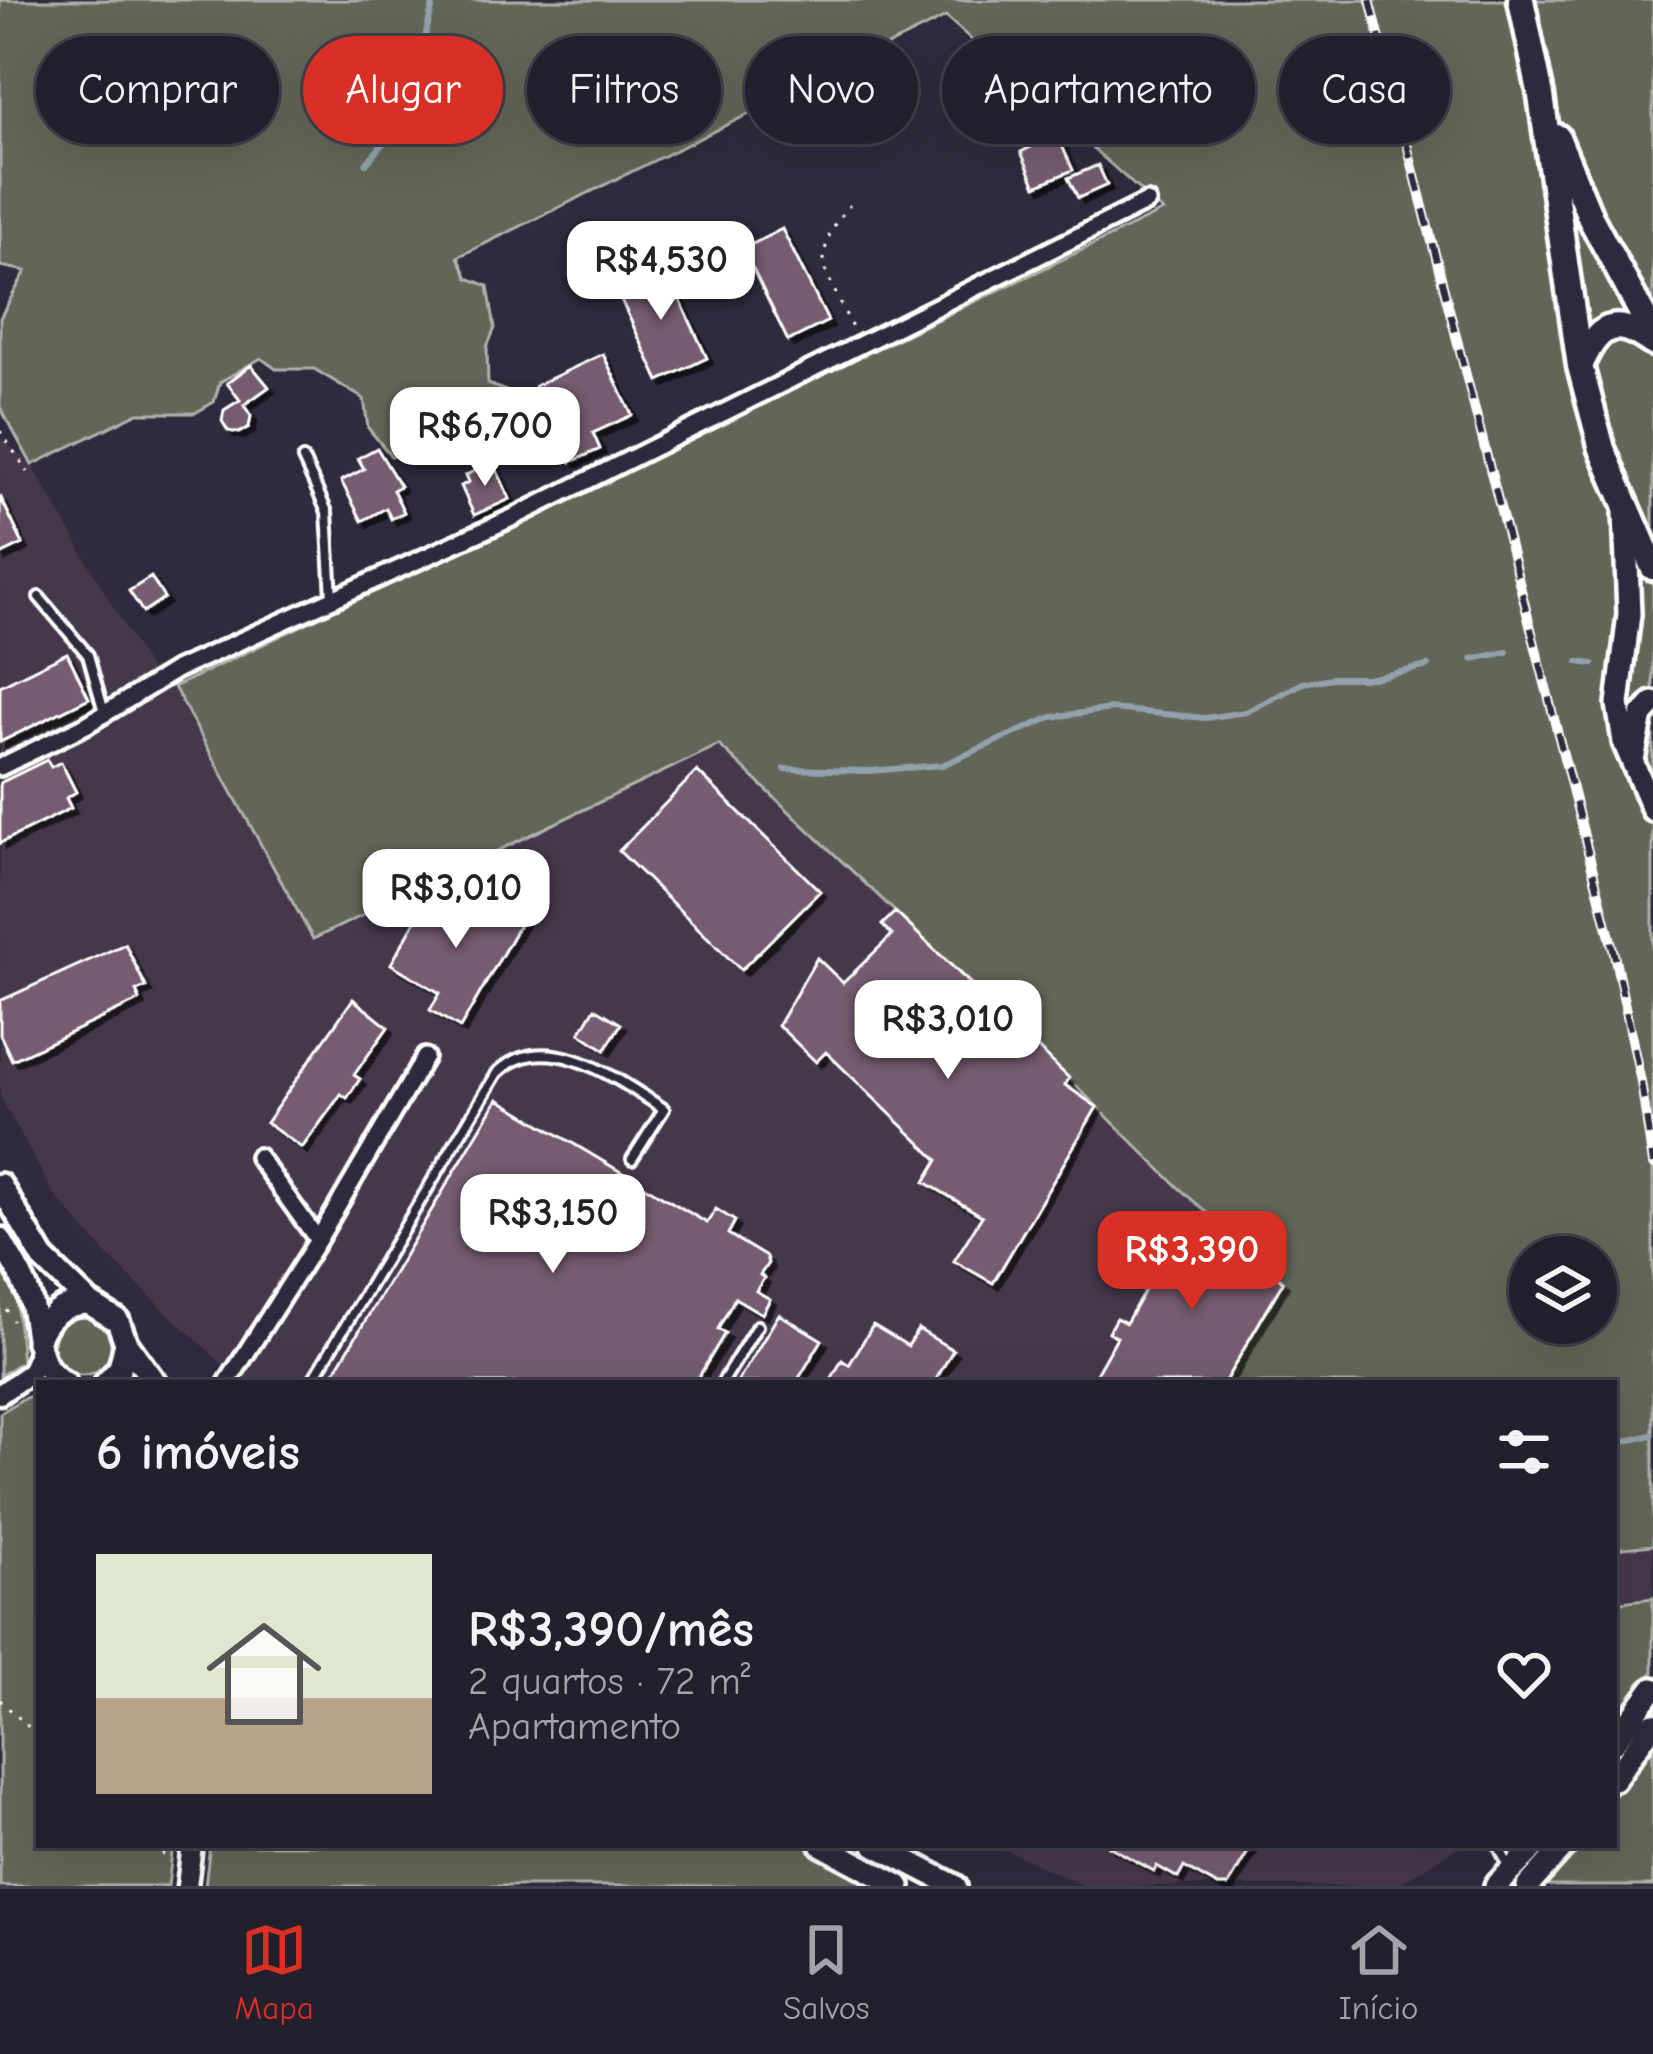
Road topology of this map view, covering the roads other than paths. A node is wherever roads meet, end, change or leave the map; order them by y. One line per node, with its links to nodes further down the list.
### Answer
1 (1521, 0): 2 (main road)
2 (1541, 96): 4 (main road); 5 (main road)
3 (1147, 202): 10 (street)
4 (1653, 339): 5 (main road)
5 (1580, 366): 7 (main road)
6 (303, 459): 10 (lane)
7 (1624, 501): 8 (main road); 14 (main road)
8 (1653, 567)
9 (38, 597): 12 (lane)
10 (332, 597): 12 (street)
11 (1653, 703): 14 (main road)
12 (104, 714): 13 (street)
13 (0, 766)
14 (1633, 767): 15 (main road)
15 (1653, 810)
16 (425, 1057): 21 (street)
17 (258, 1157): 21 (street)
18 (632, 1159): 32 (lane)
19 (0, 1185): 22 (main road)
20 (0, 1239): 25 (main road)
21 (318, 1240): 31 (street)
22 (89, 1303): 24 (main road); 25 (main road)
23 (758, 1326): 33 (lane)
24 (126, 1343): 29 (main road); 30 (main road)
25 (38, 1348): 26 (street); 28 (main road)
26 (24, 1378): 27 (street); 34 (street)
27 (43, 1380)
28 (60, 1380)
29 (109, 1380)
30 (153, 1380)
31 (229, 1380)
32 (313, 1380)
33 (724, 1380)
34 (0, 1394)
35 (1653, 1689): 37 (main road)
36 (1653, 1724): 38 (main road)
37 (1617, 1738)
38 (1617, 1775)
39 (192, 1848): 46 (street)
40 (828, 1848): 47 (main road)
41 (882, 1848): 48 (main road)
42 (1499, 1848): 45 (lane)
43 (1534, 1848): 45 (main road)
44 (1561, 1848): 45 (main road)
45 (1512, 1882)
46 (190, 1883)
47 (898, 1886)
48 (955, 1886)

